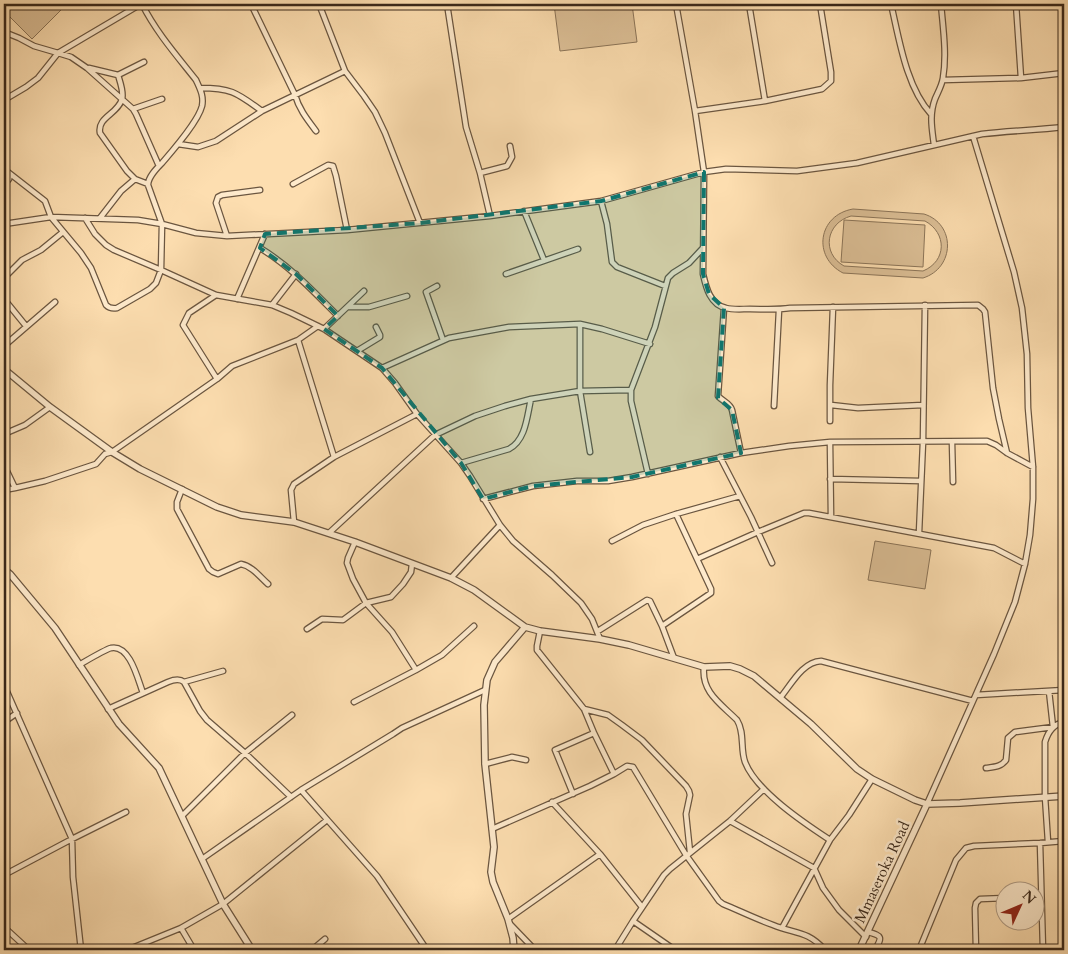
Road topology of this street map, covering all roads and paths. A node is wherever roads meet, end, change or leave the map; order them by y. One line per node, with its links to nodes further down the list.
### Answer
1 (141, 4): 12 (street); 22 (street)
2 (252, 4): 23 (street)
3 (319, 4): 15 (street)
4 (447, 4): 41 (street)
5 (676, 4): 30 (street)
6 (749, 4): 27 (street)
7 (820, 4): 27 (street)
8 (891, 4): 31 (street)
9 (941, 4): 21 (street)
10 (1016, 4): 19 (street)
11 (4, 32): 12 (street)
12 (58, 53): 14 (street); 26 (street)
13 (144, 62): 18 (street)
14 (88, 68): 16 (street); 20 (street)
15 (345, 71): 23 (street); 53 (street)
16 (104, 72): 18 (street); 20 (street)
17 (1064, 73): 19 (street)
18 (118, 75): 24 (street)
19 (1022, 78): 21 (street)
20 (101, 80): 24 (street)
21 (943, 80): 31 (street)
22 (200, 88): 29 (street); 35 (street)
23 (295, 95): 29 (street); 33 (street)
24 (122, 99): 28 (street); 42 (street)
25 (162, 99): 28 (street)
26 (4, 100)
27 (765, 101): 30 (street)
28 (133, 109): 38 (street)
29 (262, 111): 35 (street)
30 (695, 111): 40 (street)
31 (931, 114): 36 (street)
32 (1064, 127): 34 (street)
33 (316, 130)
34 (973, 136): 36 (street); 118 (street)
35 (178, 144): 38 (street)
36 (934, 145): 40 (street)
37 (510, 146): 41 (street)
38 (159, 166): 44 (street)
39 (4, 169): 43 (street)
40 (704, 172): 47 (street); 61 (street)
41 (480, 173): 49 (street)
42 (135, 179): 44 (street); 52 (street)
43 (8, 180): 50 (street)
44 (148, 184): 55 (street)
45 (293, 184): 56 (street)
46 (260, 190): 59 (street)
47 (601, 201): 48 (street); 69 (street)
48 (524, 211): 49 (street); 63 (street)
49 (490, 216): 53 (street)
50 (51, 217): 51 (street); 54 (street); 57 (street)
51 (85, 218): 52 (street); 64 (street)
52 (100, 218): 55 (street)
53 (420, 223): 56 (street)
54 (4, 224)
55 (162, 224): 59 (street); 64 (street)
56 (347, 230): 58 (street)
57 (63, 232): 64 (street); 67 (street)
58 (265, 234): 59 (street); 60 (street)
59 (227, 236)
60 (260, 248): 65 (street); 74 (street)
61 (703, 248): 69 (street); 80 (street)
62 (578, 249): 63 (street)
63 (544, 260): 66 (street)
64 (161, 270): 71 (street)
65 (296, 274): 77 (street); 82 (street)
66 (506, 274)
67 (4, 278)
68 (437, 286): 89 (street)
69 (665, 286): 90 (street)
70 (364, 291): 78 (street)
71 (216, 295): 74 (street); 95 (street)
72 (407, 296): 78 (street)
73 (4, 299): 84 (street)
74 (237, 299): 77 (street)
75 (55, 302): 84 (street)
76 (925, 305): 79 (street); 100 (street); 113 (street)
77 (272, 306): 85 (street)
78 (348, 307): 82 (street)
79 (833, 307): 81 (street); 99 (street)
80 (724, 308): 81 (street); 112 (street)
81 (779, 310): 101 (street)
82 (338, 316): 87 (street)
83 (580, 324): 89 (street); 90 (street); 97 (street)
84 (26, 326): 91 (street)
85 (318, 326): 87 (street); 88 (street)
86 (376, 327): 92 (street)
87 (324, 329): 92 (street)
88 (298, 340): 95 (street); 114 (street)
89 (443, 340): 93 (street)
90 (650, 344): 96 (street)
91 (4, 346)
92 (357, 350): 93 (street)
93 (382, 368): 103 (street)
94 (4, 369): 102 (street)
95 (217, 379): 110 (street)
96 (631, 390): 97 (street); 119 (street)
97 (580, 391): 98 (street); 111 (street)
98 (531, 399): 106 (street); 116 (street)
99 (831, 405): 100 (street); 104 (street)
100 (923, 405): 108 (street)
101 (774, 406)
102 (50, 407): 105 (street); 110 (street)
103 (417, 414): 106 (street); 114 (street)
104 (830, 421)
105 (4, 434)
106 (435, 435): 116 (street); 133 (street)
107 (830, 442): 108 (street); 112 (street); 120 (street)
108 (922, 442): 109 (street); 121 (street)
109 (952, 442): 113 (street); 122 (street)
110 (112, 452): 123 (street); 125 (street)
111 (590, 452)
112 (741, 452): 115 (street)
113 (1007, 453): 118 (street)
114 (334, 457): 130 (street)
115 (720, 457): 119 (street); 126 (street)
116 (461, 464): 127 (street)
117 (4, 465): 123 (street)
118 (1033, 467): 140 (street)
119 (648, 474): 127 (street)
120 (830, 479): 121 (street); 129 (street)
121 (921, 481): 134 (street)
122 (953, 482)
123 (15, 488): 124 (street)
124 (4, 490)
125 (181, 493): 130 (street); 143 (street)
126 (740, 496): 128 (street); 132 (street)
127 (483, 499): 131 (street)
128 (676, 514): 135 (street); 137 (street)
129 (831, 517): 132 (street); 134 (street)
130 (294, 522): 133 (street)
131 (500, 525): 142 (street); 150 (street)
132 (758, 532): 137 (street); 138 (street)
133 (329, 533): 136 (street)
134 (919, 533): 140 (street)
135 (612, 541)
136 (355, 542): 139 (street); 144 (street)
137 (697, 559): 146 (street)
138 (772, 563)
139 (412, 564): 142 (street); 144 (street)
140 (1025, 564): 163 (street)
141 (4, 569): 153 (street)
142 (451, 578): 147 (street)
143 (268, 584)
144 (366, 603): 148 (street); 155 (street)
145 (474, 626): 155 (street)
146 (662, 626): 150 (street); 152 (street)
147 (525, 627): 149 (street); 159 (street)
148 (307, 629)
149 (540, 631): 151 (street); 168 (street)
150 (598, 631): 151 (street)
151 (600, 639): 152 (street)
152 (674, 658): 154 (street)
153 (79, 664): 162 (street); 167 (street)
154 (704, 666): 164 (street); 181 (street)
155 (416, 670): 166 (street)
156 (223, 671): 157 (street)
157 (184, 682): 162 (street); 175 (street)
158 (4, 685): 169 (street)
159 (485, 690): 177 (street); 182 (street)
160 (1064, 690): 161 (street)
161 (1049, 691): 163 (street); 173 (street)
162 (143, 692): 167 (street)
163 (976, 695): 165 (street)
164 (780, 698): 165 (street); 180 (street)
165 (973, 701): 188 (street)
166 (354, 702)
167 (108, 709): 190 (street)
168 (584, 709): 174 (street); 199 (street)
169 (17, 714): 171 (street); 194 (street)
170 (292, 715): 175 (street)
171 (4, 722)
172 (1064, 722): 173 (street)
173 (1053, 727): 178 (street); 186 (street)
174 (594, 733): 179 (street); 183 (street)
175 (245, 753): 185 (street); 190 (street)
176 (526, 760): 177 (street)
177 (485, 764): 193 (street)
178 (986, 768)
179 (614, 774): 183 (street); 201 (street)
180 (872, 779): 188 (street); 195 (street)
181 (764, 789): 192 (street); 195 (street)
182 (301, 790): 185 (street); 191 (street)
183 (573, 794): 187 (street)
184 (1064, 796): 186 (street)
185 (291, 797): 202 (street)
186 (1045, 797): 188 (street); 197 (street)
187 (552, 802): 193 (street); 200 (street)
188 (927, 804): 215 (street, Mmaseroka Road)
189 (126, 812): 194 (street)
190 (182, 816): 202 (street)
191 (327, 820): 207 (street); 224 (street)
192 (730, 821): 199 (street); 203 (street)
193 (492, 829): 209 (street)
194 (72, 839): 204 (street); 219 (street)
195 (830, 840): 203 (street)
196 (1064, 841): 197 (street)
197 (1048, 842): 198 (street)
198 (1040, 843): 205 (street); 232 (street)
199 (690, 852): 201 (street)
200 (600, 854): 208 (street); 209 (street)
201 (686, 855): 208 (street); 213 (street)
202 (202, 859): 207 (street)
203 (814, 868): 213 (street); 215 (street)
204 (4, 875)
205 (1041, 882)
206 (996, 898): 233 (street)
207 (223, 904): 212 (street); 222 (street)
208 (642, 907): 210 (street)
209 (509, 921): 225 (street); 226 (street)
210 (633, 921): 227 (street); 228 (street)
211 (4, 927): 218 (street)
212 (181, 928): 217 (street); 221 (street)
213 (782, 928): 229 (street)
214 (1043, 932): 234 (street)
215 (867, 934): 230 (street, Mmaseroka Road); 231 (street)
216 (325, 939): 223 (street)
217 (139, 948): 220 (street)
218 (30, 950)
219 (81, 950)
220 (127, 950)
221 (194, 950)
222 (252, 950)
223 (312, 950)
224 (427, 950)
225 (514, 950)
226 (535, 950)
227 (615, 950)
228 (675, 950)
229 (825, 950)
230 (859, 950)
231 (875, 950)
232 (919, 950)
233 (976, 950)
234 (1043, 950)

